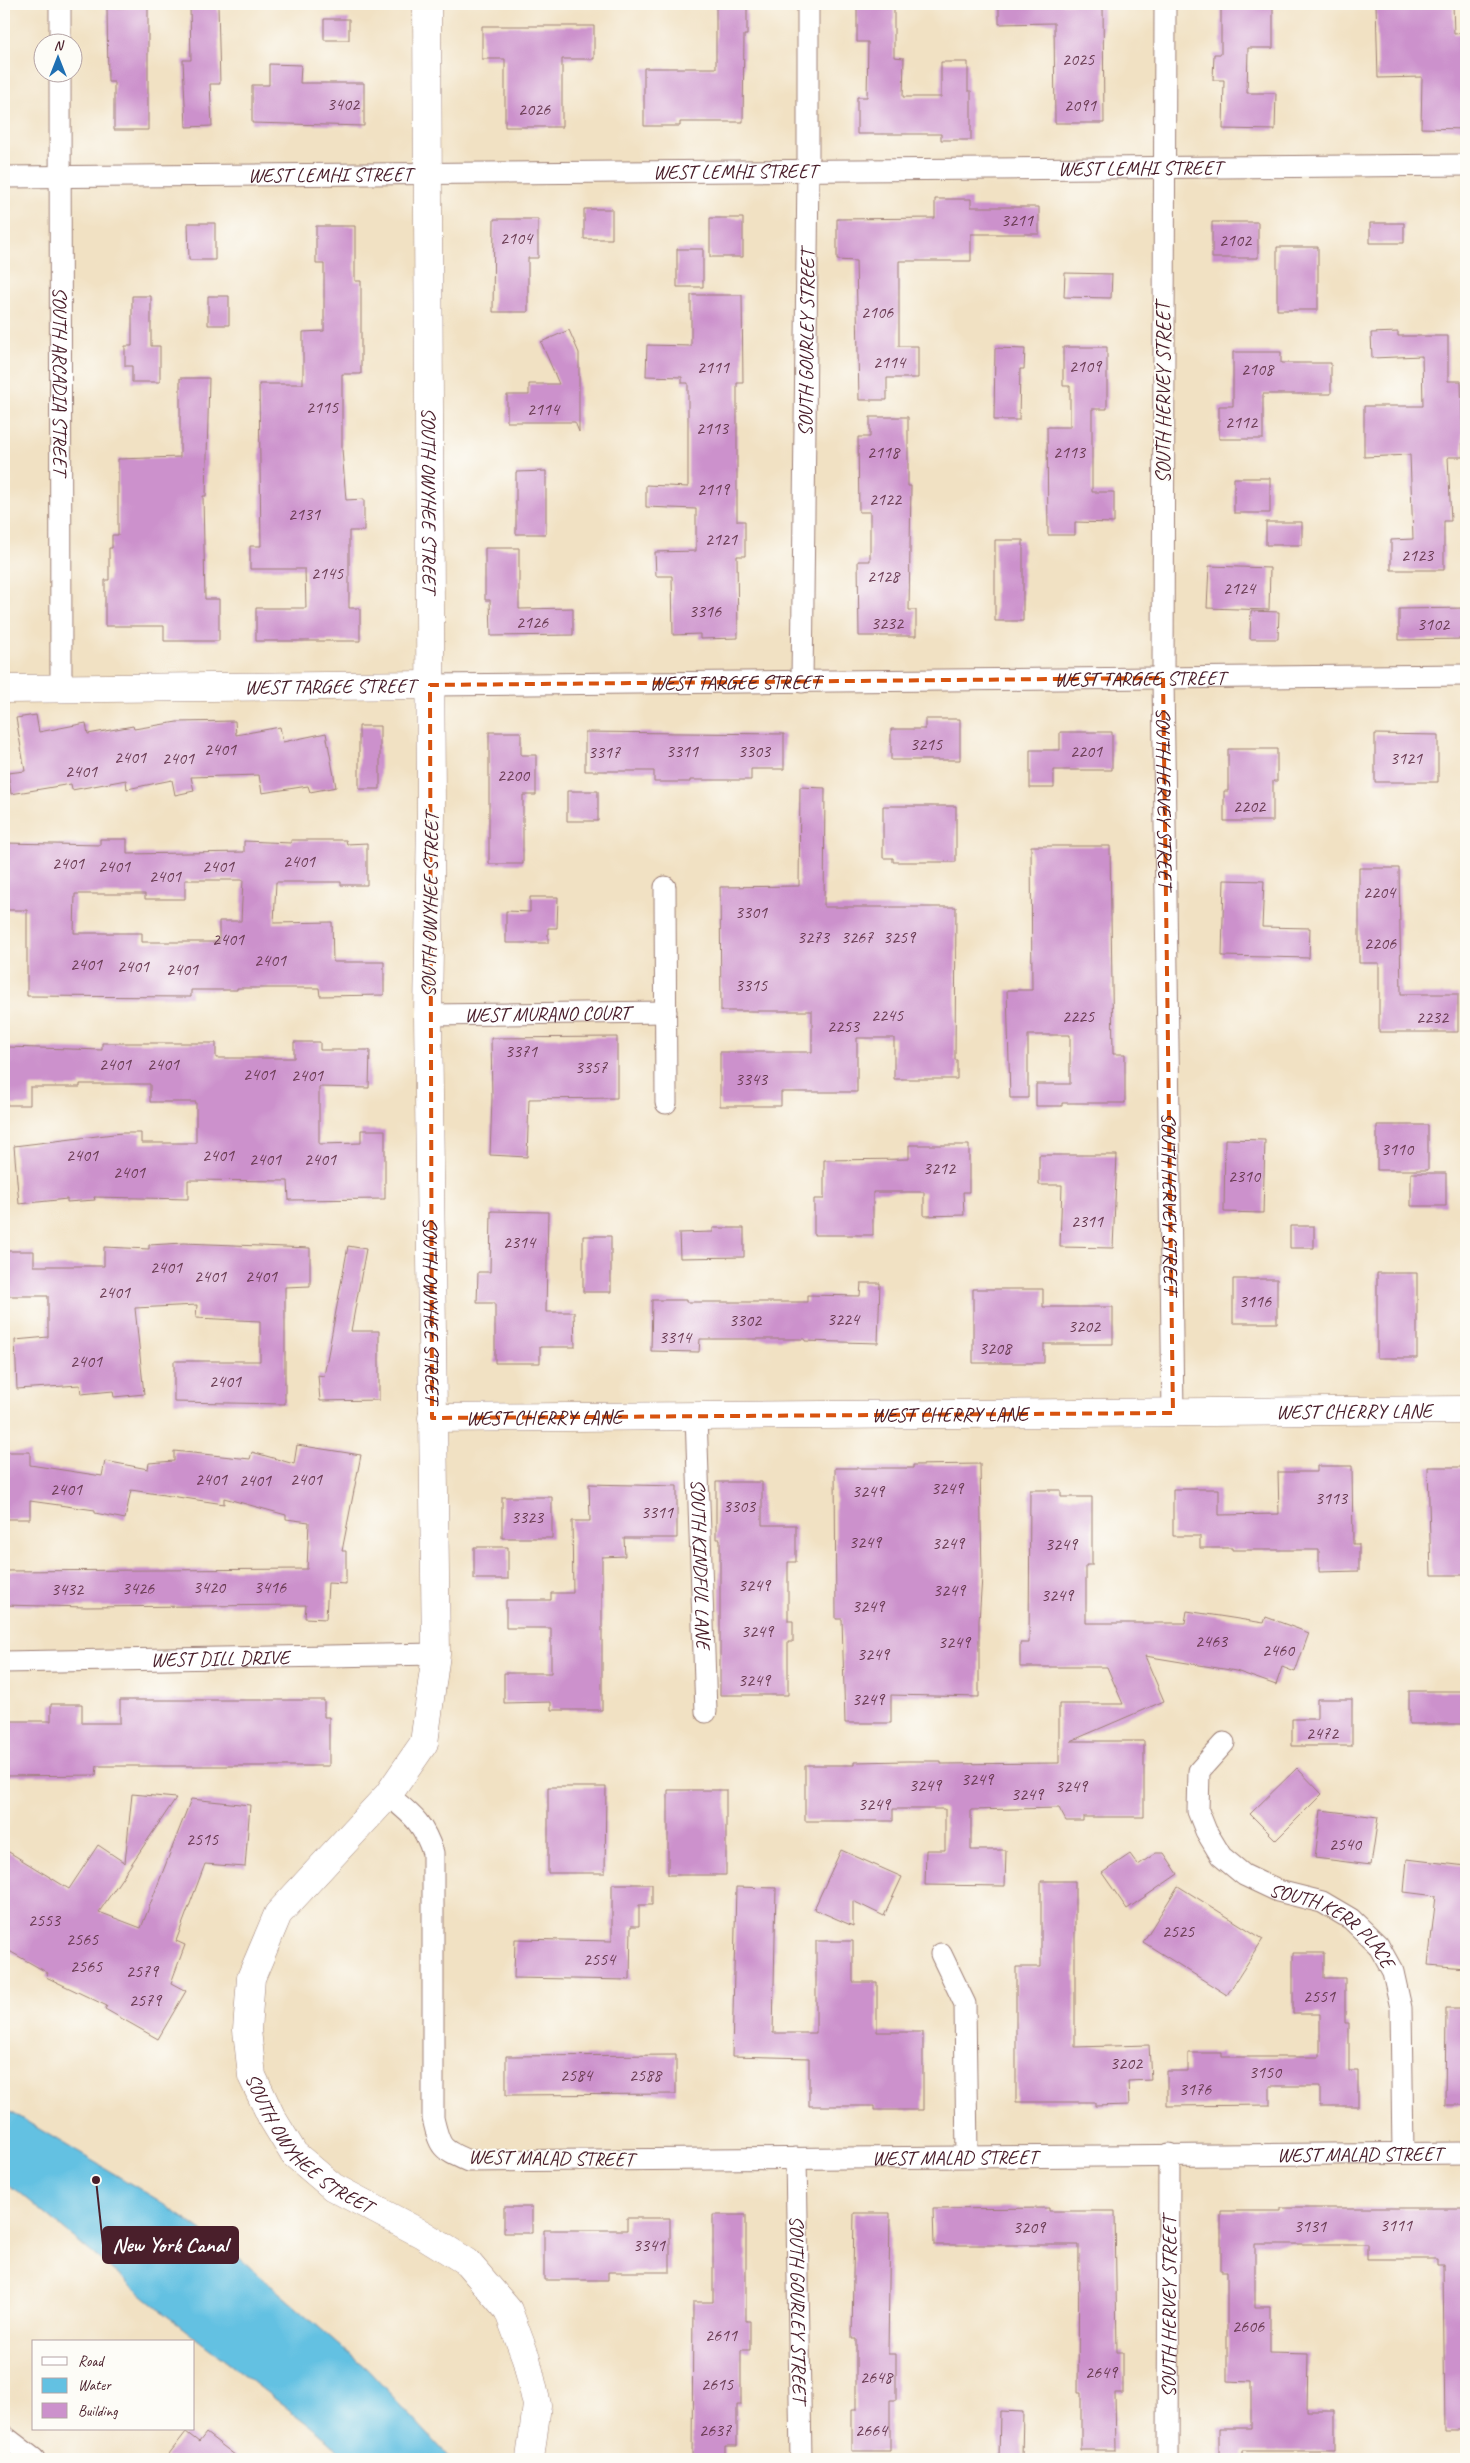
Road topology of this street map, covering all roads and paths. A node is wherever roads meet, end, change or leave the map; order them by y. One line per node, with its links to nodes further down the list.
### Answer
1 (60, 4): 5 (street)
2 (427, 4): 10 (street, SOUTH OWYHEE STREET)
3 (808, 4): 9 (street, SOUTH GOURLEY STREET)
4 (1165, 4): 8 (street, SOUTH HERVEY STREET)
5 (60, 32)
6 (60, 82): 12 (street, SOUTH ARCADIA STREET)
7 (1466, 166): 8 (street, WEST LEMHI STREET)
8 (1163, 168): 9 (street, WEST LEMHI STREET); 14 (street, SOUTH HERVEY STREET)
9 (808, 170): 10 (street, WEST LEMHI STREET); 15 (street, SOUTH GOURLEY STREET)
10 (427, 173): 12 (street, WEST LEMHI STREET); 16 (street, SOUTH OWYHEE STREET)
11 (4, 176): 12 (street, WEST LEMHI STREET)
12 (60, 176): 17 (street, SOUTH ARCADIA STREET)
13 (1466, 675): 14 (street, WEST TARGEE STREET)
14 (1163, 678): 15 (street, WEST TARGEE STREET); 24 (street, SOUTH HERVEY STREET)
15 (802, 682): 16 (street, WEST TARGEE STREET)
16 (430, 685): 17 (street, WEST TARGEE STREET); 21 (street, SOUTH OWYHEE STREET)
17 (61, 688): 18 (street, WEST TARGEE STREET)
18 (4, 689)
19 (665, 887): 20 (street)
20 (666, 1012): 21 (street, WEST MURANO COURT); 22 (street)
21 (428, 1015): 26 (street, SOUTH OWYHEE STREET)
22 (666, 1103)
23 (1466, 1410): 24 (street, WEST CHERRY LANE)
24 (1173, 1412): 25 (street, WEST CHERRY LANE)
25 (696, 1415): 26 (street, WEST CHERRY LANE); 29 (street, SOUTH KINDFUL LANE)
26 (432, 1418): 27 (street, SOUTH OWYHEE STREET)
27 (436, 1654): 28 (street, WEST DILL DRIVE); 31 (street, SOUTH OWYHEE STREET)
28 (4, 1662)
29 (706, 1712)
30 (1224, 1743): 33 (street, SOUTH KERR PLACE)
31 (388, 1795): 37 (street, WEST MALAD STREET); 40 (street, SOUTH OWYHEE STREET)
32 (941, 1954): 36 (street)
33 (1403, 2153): 34 (street, WEST MALAD STREET); 35 (street, WEST MALAD STREET)
34 (1466, 2153)
35 (1170, 2154): 36 (street, WEST MALAD STREET); 42 (street, SOUTH HERVEY STREET)
36 (967, 2156): 37 (street, WEST MALAD STREET)
37 (796, 2158): 41 (street, SOUTH GOURLEY STREET)
38 (4, 2436): 39 (street)
39 (34, 2459)
40 (530, 2459)
41 (801, 2459)
42 (1168, 2459)

